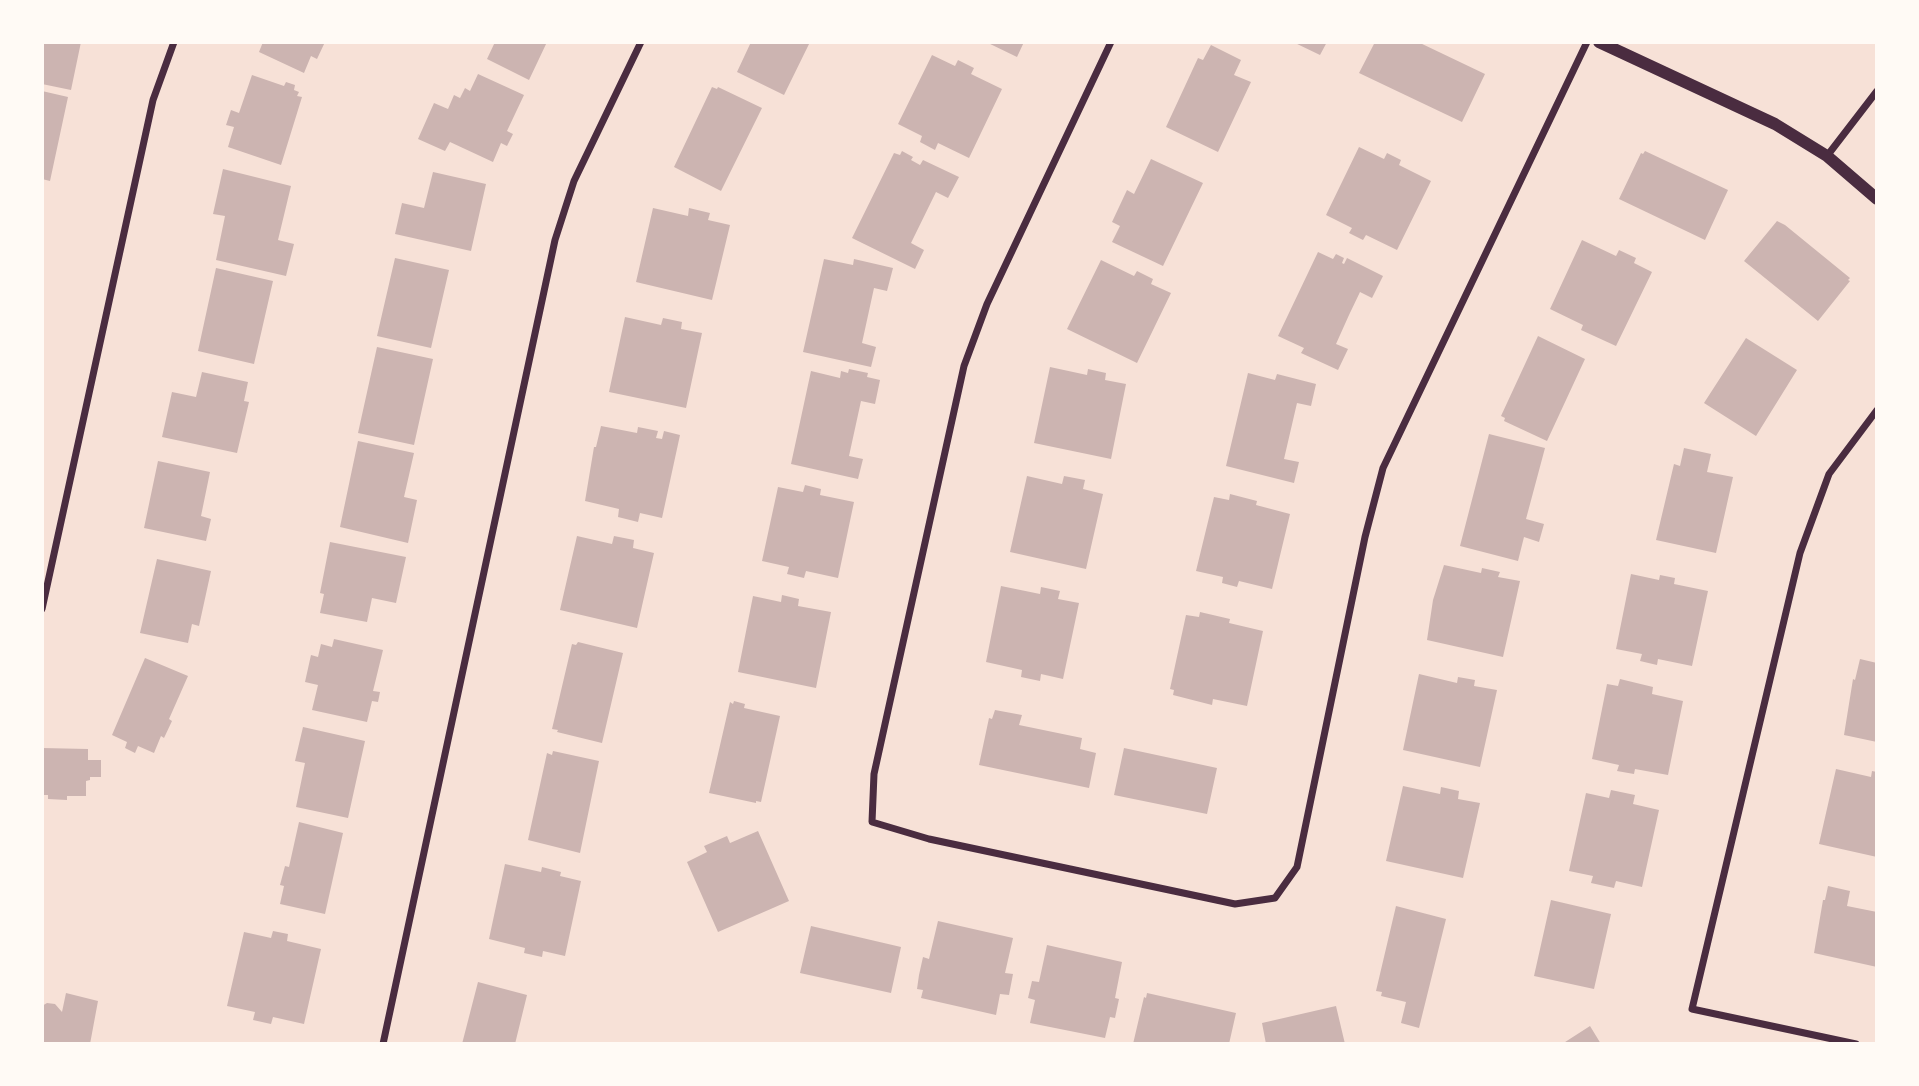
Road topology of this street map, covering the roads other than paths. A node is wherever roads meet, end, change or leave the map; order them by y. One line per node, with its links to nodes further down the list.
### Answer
1 (174, 42): 10 (street)
2 (641, 42): 11 (street)
3 (1111, 42): 4 (street)
4 (1587, 42)
5 (1599, 42): 7 (street)
6 (1877, 91): 7 (street)
7 (1827, 156): 8 (street)
8 (1877, 199)
9 (1877, 410): 12 (street)
10 (42, 609)
11 (383, 1044)
12 (1856, 1044)

